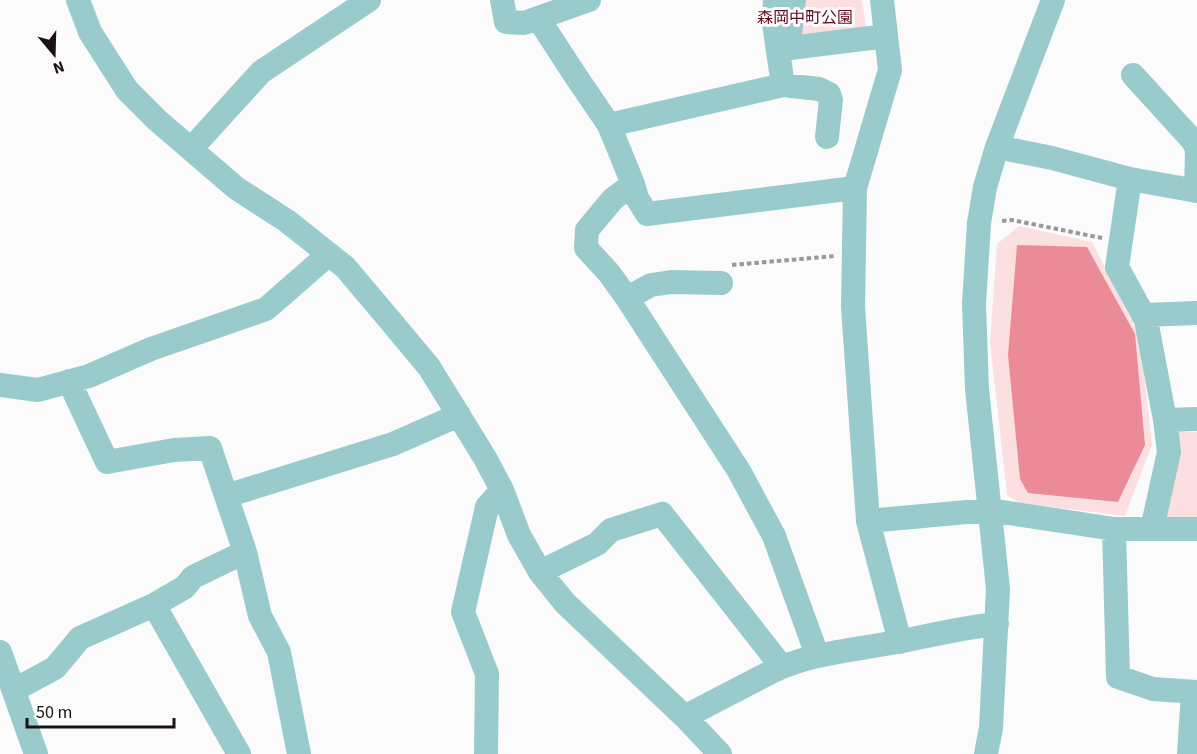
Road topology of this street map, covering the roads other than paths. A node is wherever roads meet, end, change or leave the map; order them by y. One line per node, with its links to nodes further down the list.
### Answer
1 (78, 0): 17 (street)
2 (369, 0): 17 (street)
3 (502, 0): 10 (street)
4 (589, 0): 10 (street)
5 (775, 0): 13 (street)
6 (794, 0): 11 (street)
7 (882, 0): 11 (street)
8 (1052, 0): 9 (street); 16 (street)
9 (1059, 0)
10 (538, 18): 14 (street)
11 (886, 36): 20 (street)
12 (1133, 75): 21 (street)
13 (783, 85): 14 (street); 15 (street)
14 (609, 125): 19 (street)
15 (827, 137)
16 (997, 147): 18 (street); 34 (street)
17 (191, 149): 22 (street)
18 (1130, 179): 21 (street); 26 (street)
19 (633, 183): 20 (street); 24 (street)
20 (855, 188): 35 (street)
21 (1197, 191)
22 (329, 254): 27 (street); 29 (street)
23 (726, 274): 24 (street)
24 (627, 298): 45 (street)
25 (1197, 313): 26 (street)
26 (1143, 315): 31 (street)
27 (69, 381): 28 (street); 33 (street)
28 (0, 384)
29 (459, 415): 32 (street); 33 (street)
30 (1197, 419): 31 (street)
31 (1165, 420): 37 (street)
32 (502, 490): 40 (street); 53 (street)
33 (226, 496): 39 (street)
34 (989, 510): 35 (street); 36 (street); 42 (street)
35 (868, 521): 43 (street)
36 (1114, 529): 37 (street); 48 (street)
37 (1152, 529): 38 (street)
38 (1197, 529)
39 (245, 552): 41 (street); 52 (street)
40 (540, 572): 46 (street); 49 (street)
41 (154, 604): 47 (street); 51 (street)
42 (997, 624): 43 (street); 55 (street)
43 (900, 642): 45 (street)
44 (0, 652): 47 (street)
45 (817, 655): 46 (street)
46 (782, 667): 49 (street)
47 (14, 690): 50 (street)
48 (1195, 692): 56 (street)
49 (686, 718): 54 (street)
50 (36, 754)
51 (239, 754)
52 (299, 754)
53 (486, 754)
54 (720, 754)
55 (986, 754)
56 (1189, 754)

